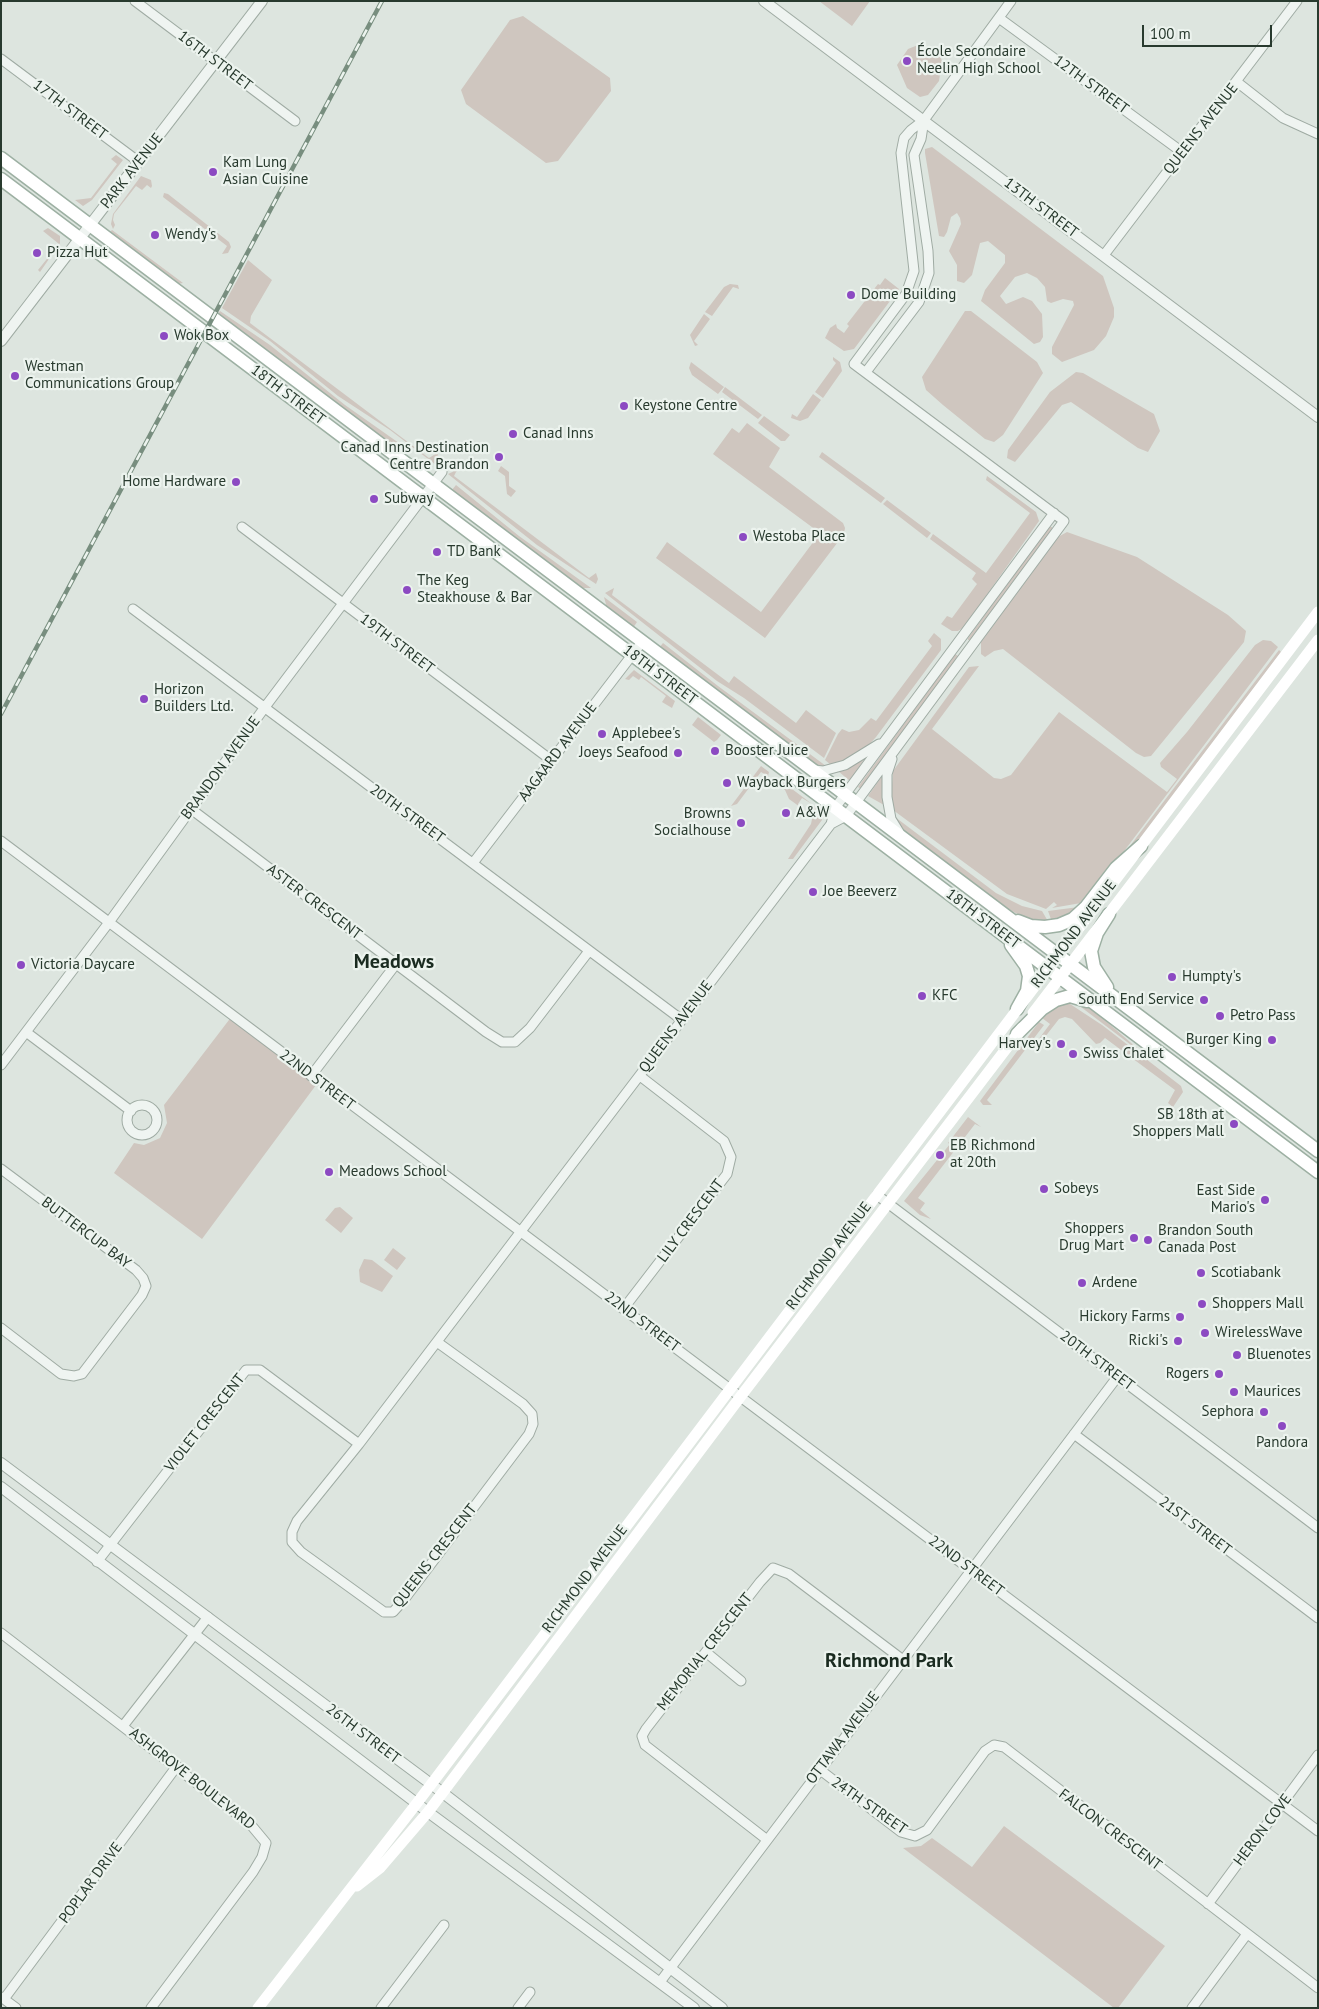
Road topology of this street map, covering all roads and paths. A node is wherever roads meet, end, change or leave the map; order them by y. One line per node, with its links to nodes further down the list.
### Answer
1 (135, 1): 8 (street, 16TH STREET)
2 (262, 1): 8 (street, PARK AVENUE)
3 (764, 1): 10 (street, 13TH STREET)
4 (1011, 1): 6 (street)
5 (1297, 1): 9 (street, QUEENS AVENUE)
6 (999, 18): 10 (street); 13 (street, 12TH STREET)
7 (1, 59): 15 (street, 17TH STREET)
8 (216, 62): 11 (street, 16TH STREET); 15 (street, PARK AVENUE)
9 (1237, 82): 12 (street); 13 (street, QUEENS AVENUE)
10 (924, 120): 19 (street, 13TH STREET); 21 (street); 21 (street)
11 (295, 121)
12 (1318, 134)
13 (1182, 152): 19 (street, QUEENS AVENUE)
14 (1, 158): 17 (main road, 18TH STREET)
15 (139, 162): 17 (street, PARK AVENUE)
16 (1, 179): 18 (main road, 18TH STREET)
17 (90, 225): 18 (street, PARK AVENUE); 24 (main road, 18TH STREET)
18 (80, 238): 20 (street, PARK AVENUE); 25 (main road, 18TH STREET)
19 (1104, 255): 22 (street, 13TH STREET)
20 (2, 339)
21 (866, 372): 26 (street)
22 (1318, 417)
23 (442, 472): 24 (street, BRANDON AVENUE)
24 (433, 483): 25 (street, BRANDON AVENUE); 32 (main road, 18TH STREET)
25 (424, 497): 28 (street, BRANDON AVENUE); 34 (main road, 18TH STREET)
26 (1054, 514): 37 (street); 38 (street)
27 (242, 527): 28 (street, 19TH STREET)
28 (343, 603): 36 (street, BRANDON AVENUE); 39 (street, 19TH STREET)
29 (133, 609): 36 (street, 20TH STREET)
30 (1318, 612): 33 (main road, RICHMOND AVENUE)
31 (1318, 640): 35 (main road, RICHMOND AVENUE)
32 (642, 642): 34 (street, AAGAARD AVENUE); 40 (main road, 18TH STREET)
33 (1291, 647): 35 (street); 49 (main road, RICHMOND AVENUE)
34 (633, 654): 39 (street, AAGAARD AVENUE); 43 (main road, 18TH STREET)
35 (1304, 658): 52 (main road, RICHMOND AVENUE)
36 (265, 707): 44 (street, BRANDON AVENUE); 50 (street, 20TH STREET)
37 (889, 736): 40 (street); 41 (street)
38 (901, 742): 42 (street); 48 (street)
39 (552, 760): 50 (street, AAGAARD AVENUE)
40 (805, 765): 41 (main road, 18TH STREET)
41 (845, 795): 42 (main road, 18TH STREET); 43 (street)
42 (856, 804): 45 (street); 48 (main road, 18TH STREET)
43 (836, 808): 45 (main road, 18TH STREET); 46 (street)
44 (191, 809): 53 (street, BRANDON AVENUE); 57 (street, ASTER CRESCENT)
45 (846, 816): 46 (street); 54 (main road, 18TH STREET)
46 (831, 824): 64 (street, QUEENS AVENUE)
47 (1, 841): 53 (street, 22ND STREET)
48 (913, 846): 51 (main road, 18TH STREET)
49 (1141, 846): 51 (main road); 56 (main road, RICHMOND AVENUE)
50 (473, 863): 55 (street, 20TH STREET)
51 (1000, 912): 56 (main road, 18TH STREET)
52 (1109, 914): 58 (main road, RICHMOND AVENUE); 63 (main road)
53 (110, 921): 65 (street, BRANDON AVENUE); 68 (street, 22ND STREET)
54 (1000, 932): 59 (main road, 18TH STREET); 62 (main road)
55 (588, 951): 57 (street, ASTER CRESCENT); 64 (street, 20TH STREET)
56 (1058, 955): 58 (main road, 18TH STREET); 59 (main road, RICHMOND AVENUE)
57 (396, 964): 68 (street)
58 (1070, 965): 60 (main road, RICHMOND AVENUE); 63 (main road, 18TH STREET)
59 (1048, 968): 60 (main road, 18TH STREET); 62 (main road, RICHMOND AVENUE)
60 (1060, 978): 61 (main road, 18TH STREET); 66 (main road, RICHMOND AVENUE)
61 (1098, 1006): 66 (main road); 73 (main road, 18TH STREET)
62 (1017, 1009): 74 (main road, RICHMOND AVENUE)
63 (1130, 1010): 71 (main road, 18TH STREET)
64 (682, 1020): 69 (street, QUEENS AVENUE)
65 (26, 1032): 67 (street, BRANDON AVENUE); 70 (street)
66 (1017, 1034): 75 (main road, RICHMOND AVENUE)
67 (1, 1065)
68 (311, 1076): 76 (street, 22ND STREET)
69 (640, 1076): 76 (street, QUEENS AVENUE); 77 (street, LILY CRESCENT)
70 (131, 1111)
71 (1318, 1151)
72 (1, 1169): 78 (street, BUTTERCUP BAY)
73 (1318, 1172)
74 (877, 1194): 75 (street, 20TH STREET); 81 (main road, RICHMOND AVENUE)
75 (888, 1203): 80 (street, 20TH STREET); 82 (main road, RICHMOND AVENUE)
76 (522, 1232): 77 (street, 22ND STREET); 79 (street, QUEENS CRESCENT)
77 (624, 1308): 81 (street, 22ND STREET)
78 (1, 1328)
79 (437, 1342): 84 (street, QUEENS CRESCENT); 84 (street, QUEENS CRESCENT)
80 (1118, 1376): 83 (street, OTTAWA AVENUE); 87 (street, 20TH STREET)
81 (730, 1387): 82 (street, 22ND STREET); 102 (main road, RICHMOND AVENUE)
82 (741, 1396): 90 (street, 22ND STREET); 103 (main road, RICHMOND AVENUE)
83 (1074, 1434): 90 (street, OTTAWA AVENUE); 92 (street, 21ST STREET)
84 (359, 1444): 88 (street, VIOLET CRESCENT)
85 (1, 1464): 88 (street, 26TH STREET)
86 (1, 1487): 89 (street, 26TH STREET)
87 (1318, 1528)
88 (110, 1544): 89 (street, VIOLET CRESCENT); 91 (street, 26TH STREET)
89 (97, 1562): 94 (street, 26TH STREET)
90 (972, 1570): 96 (street, OTTAWA AVENUE); 105 (street, 22ND STREET)
91 (208, 1617): 94 (street); 102 (street, 26TH STREET)
92 (1318, 1618)
93 (1, 1633): 98 (street, ASHGROVE BOULEVARD)
94 (194, 1635): 98 (street); 104 (street, 26TH STREET)
95 (707, 1652): 96 (street, MEMORIAL CRESCENT); 97 (street); 109 (street, MEMORIAL CRESCENT)
96 (903, 1660): 101 (street, OTTAWA AVENUE)
97 (741, 1681)
98 (123, 1726): 100 (street, ASHGROVE BOULEVARD)
99 (1318, 1755): 105 (street, HERON COVE)
100 (177, 1766): 118 (street, POPLAR DRIVE); 120 (street, ASHGROVE BOULEVARD)
101 (818, 1769): 108 (street, 24TH STREET); 109 (street, OTTAWA AVENUE)
102 (430, 1784): 103 (street, 26TH STREET); 104 (main road, RICHMOND AVENUE)
103 (443, 1793): 106 (main road, RICHMOND AVENUE); 114 (street, 26TH STREET)
104 (416, 1803): 106 (street, 26TH STREET); 110 (main road, RICHMOND AVENUE)
105 (1282, 1804): 107 (street, 22ND STREET); 111 (street, HERON COVE)
106 (428, 1812): 110 (main road, RICHMOND AVENUE); 115 (street, 26TH STREET)
107 (1318, 1831)
108 (921, 1834): 111 (street, FALCON CRESCENT)
109 (766, 1839): 114 (street, OTTAWA AVENUE)
110 (340, 1900): 121 (main road, RICHMOND AVENUE)
111 (1208, 1904): 113 (street, FALCON CRESCENT)
112 (444, 1925): 122 (street)
113 (1247, 1934): 116 (street, FALCON CRESCENT); 126 (street)
114 (670, 1968): 115 (street, OTTAWA AVENUE); 125 (street, 26TH STREET)
115 (660, 1982): 124 (street, 26TH STREET)
116 (1318, 1988)
117 (530, 1992): 123 (street)
118 (3, 1998): 119 (street)
119 (16, 2008)
120 (151, 2008)
121 (258, 2008)
122 (381, 2008)
123 (518, 2008)
124 (694, 2008)
125 (722, 2008)
126 (1192, 2008)

